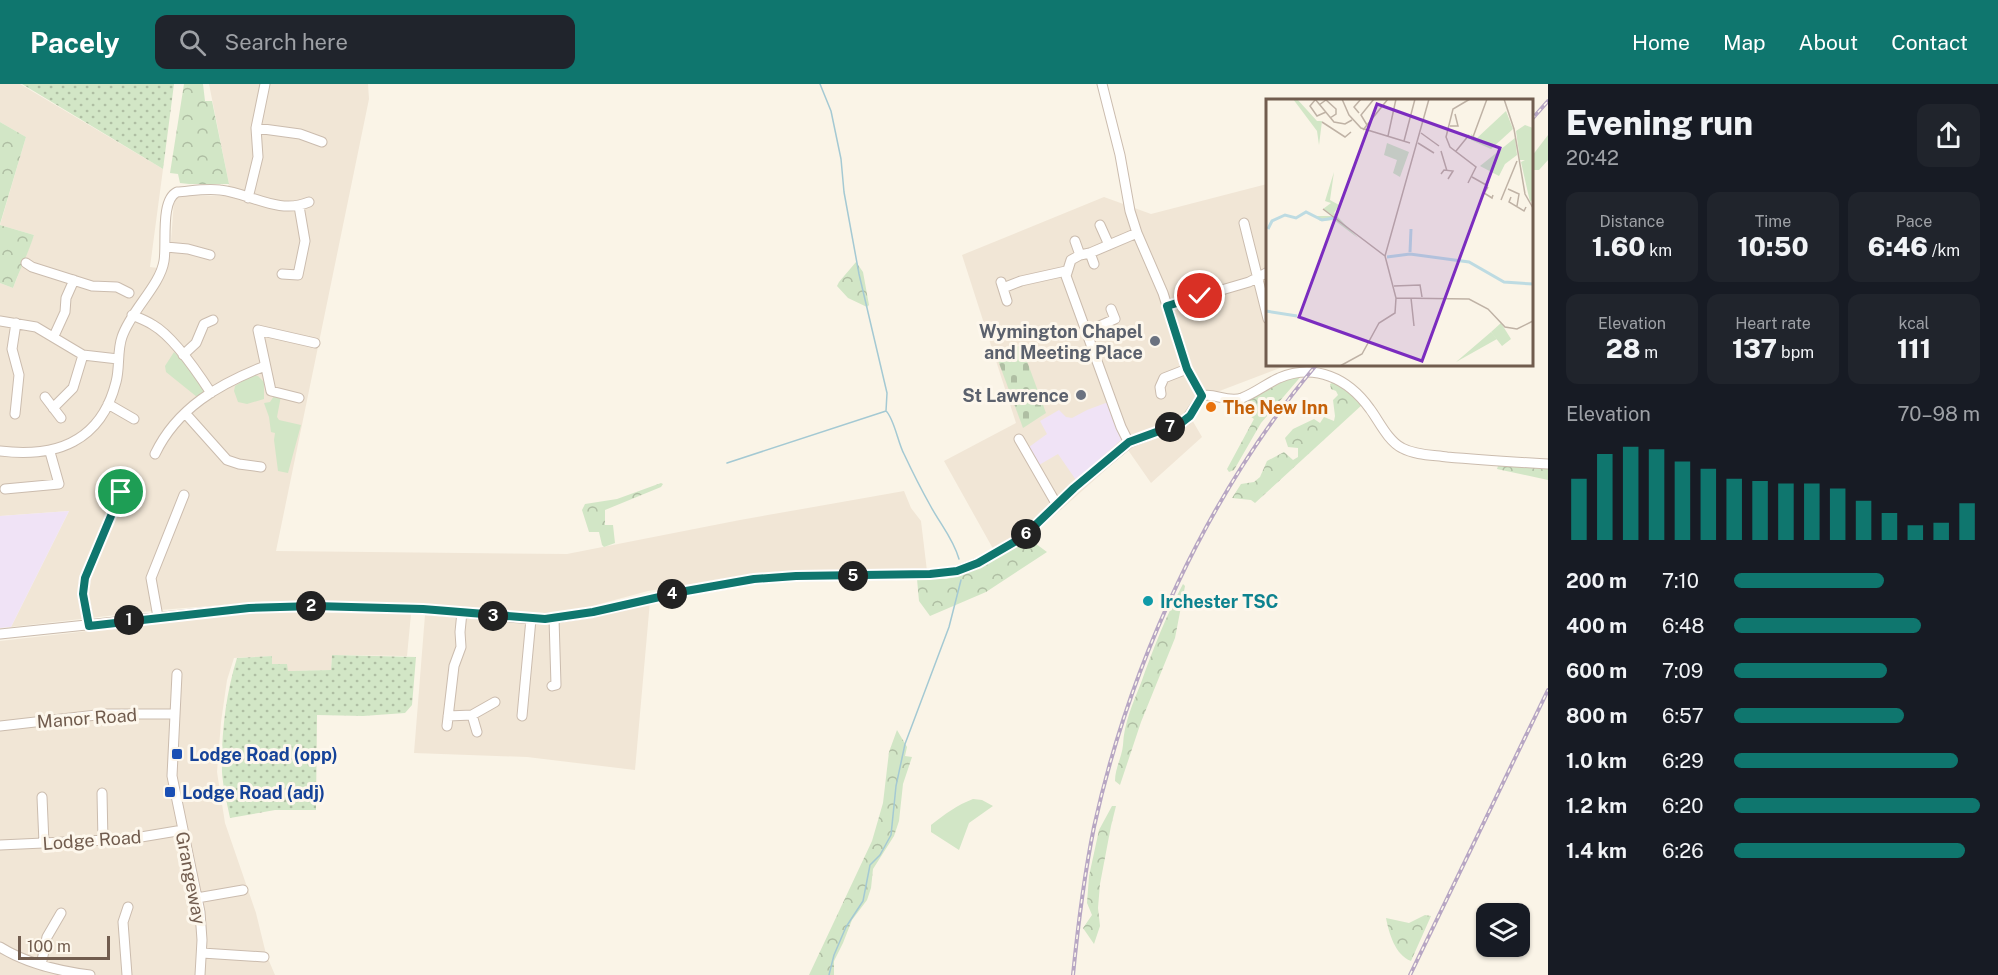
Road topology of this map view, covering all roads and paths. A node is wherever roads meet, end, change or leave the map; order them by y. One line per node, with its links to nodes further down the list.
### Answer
1 (265, 84): 3 (street)
2 (1102, 84): 8 (street)
3 (256, 128): 4 (street); 5 (street)
4 (322, 142)
5 (248, 198): 13 (street); 20 (street)
6 (1244, 224): 9 (street)
7 (1100, 225): 12 (street)
8 (1137, 233): 12 (street); 25 (street)
9 (1247, 236): 10 (street); 22 (street)
10 (1237, 239)
11 (1075, 241): 14 (street)
12 (1109, 245): 14 (street)
13 (166, 247): 15 (street); 28 (street)
14 (1085, 254): 17 (street); 18 (street)
15 (210, 255)
16 (26, 263): 21 (street)
17 (1094, 264)
18 (1066, 271): 24 (street); 32 (street)
19 (1266, 273): 22 (street)
20 (282, 274)
21 (74, 279): 23 (street); 33 (street)
22 (1257, 279): 25 (street); 27 (street)
23 (129, 293)
24 (1007, 301)
25 (1167, 306): 39 (street)
26 (1111, 309): 32 (street)
27 (1266, 312)
28 (132, 315): 36 (street); 37 (street)
29 (213, 320): 36 (street)
30 (0, 321): 31 (street)
31 (16, 323): 33 (street); 48 (street)
32 (1088, 331): 52 (street)
33 (54, 336): 35 (street)
34 (315, 343): 38 (street)
35 (83, 355): 37 (street); 46 (street)
36 (183, 355): 40 (street)
37 (118, 359): 45 (street)
38 (265, 366): 40 (street); 44 (street)
39 (1187, 369): 41 (street); 42 (street)
40 (211, 393): 47 (street)
41 (1161, 394)
42 (1202, 396): 52 (street); 56 (street)
43 (45, 397): 46 (street)
44 (299, 398)
45 (108, 404): 50 (street); 54 (street)
46 (53, 408): 49 (street)
47 (185, 413): 55 (street); 57 (street)
48 (15, 414)
49 (61, 418)
50 (134, 419)
51 (1019, 439): 61 (street)
52 (1129, 442): 61 (street)
53 (0, 451): 54 (street)
54 (50, 452): 59 (street)
55 (155, 454)
56 (1548, 464)
57 (261, 468)
58 (125, 482): 66 (street)
59 (5, 489)
60 (184, 495): 63 (street)
61 (1057, 505): 64 (street)
62 (462, 612): 63 (street); 65 (street); 72 (street)
63 (158, 617): 66 (street)
64 (554, 618): 65 (street); 69 (street)
65 (531, 619): 73 (street)
66 (89, 626): 67 (street)
67 (0, 634)
68 (177, 674): 71 (street, Grangeway)
69 (552, 686)
70 (495, 702): 72 (street)
71 (175, 714): 74 (street, Manor Road); 78 (street, Grangeway)
72 (472, 715): 75 (street)
73 (522, 716)
74 (0, 726)
75 (477, 732)
76 (102, 793): 79 (street)
77 (42, 797): 80 (street)
78 (183, 830): 79 (street, Lodge Road); 84 (street, Grangeway)
79 (103, 841): 80 (street, Lodge Road)
80 (44, 843): 81 (street, Lodge Road)
81 (0, 845)
82 (243, 890): 83 (street)
83 (228, 893): 84 (street); 85 (street)
84 (197, 898): 89 (street, Grangeway)
85 (230, 904)
86 (128, 907): 95 (street)
87 (60, 913): 92 (street)
88 (0, 947): 92 (street)
89 (202, 953): 90 (street); 96 (street, Grangeway)
90 (250, 956): 91 (street); 93 (street)
91 (264, 957)
92 (41, 965): 94 (street)
93 (249, 967)
94 (90, 975)
95 (127, 975)
96 (200, 975)

